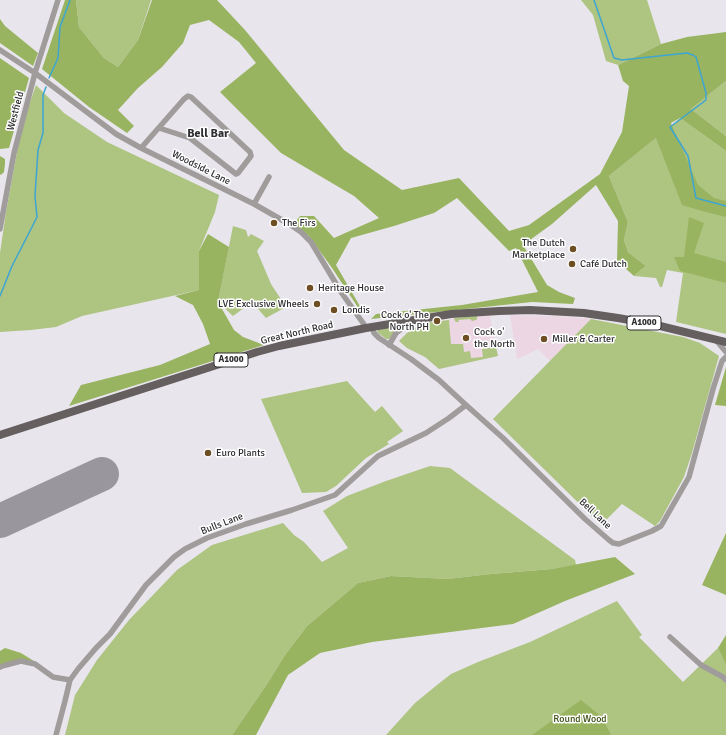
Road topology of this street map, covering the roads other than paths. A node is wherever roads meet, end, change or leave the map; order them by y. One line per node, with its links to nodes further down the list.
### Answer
1 (58, 0): 3 (street, Westfield)
2 (0, 50): 3 (street, Woodside Lane)
3 (35, 74): 5 (street, Woodside Lane); 8 (street, Westfield)
4 (158, 128): 4 (street); 5 (street)
5 (141, 148): 7 (street, Woodside Lane)
6 (269, 176): 7 (street)
7 (254, 204): 10 (street, Woodside Lane)
8 (0, 229)
9 (414, 320): 10 (main road, Great North Road / A1000); 11 (main road, Great North Road / A1000); 13 (street)
10 (369, 328): 13 (street, Bell Lane); 17 (main road, Great North Road / A1000)
11 (715, 339): 12 (main road, Great North Road / A1000); 14 (street)
12 (726, 342)
13 (389, 345): 16 (street, Bell Lane)
14 (726, 352)
15 (726, 357): 16 (street, Bell Lane)
16 (466, 405): 20 (street, Bulls Lane)
17 (0, 436)
18 (670, 637): 21 (street)
19 (0, 667): 20 (street)
20 (70, 680): 22 (street, Bulls Lane)
21 (726, 680)
22 (56, 735)

